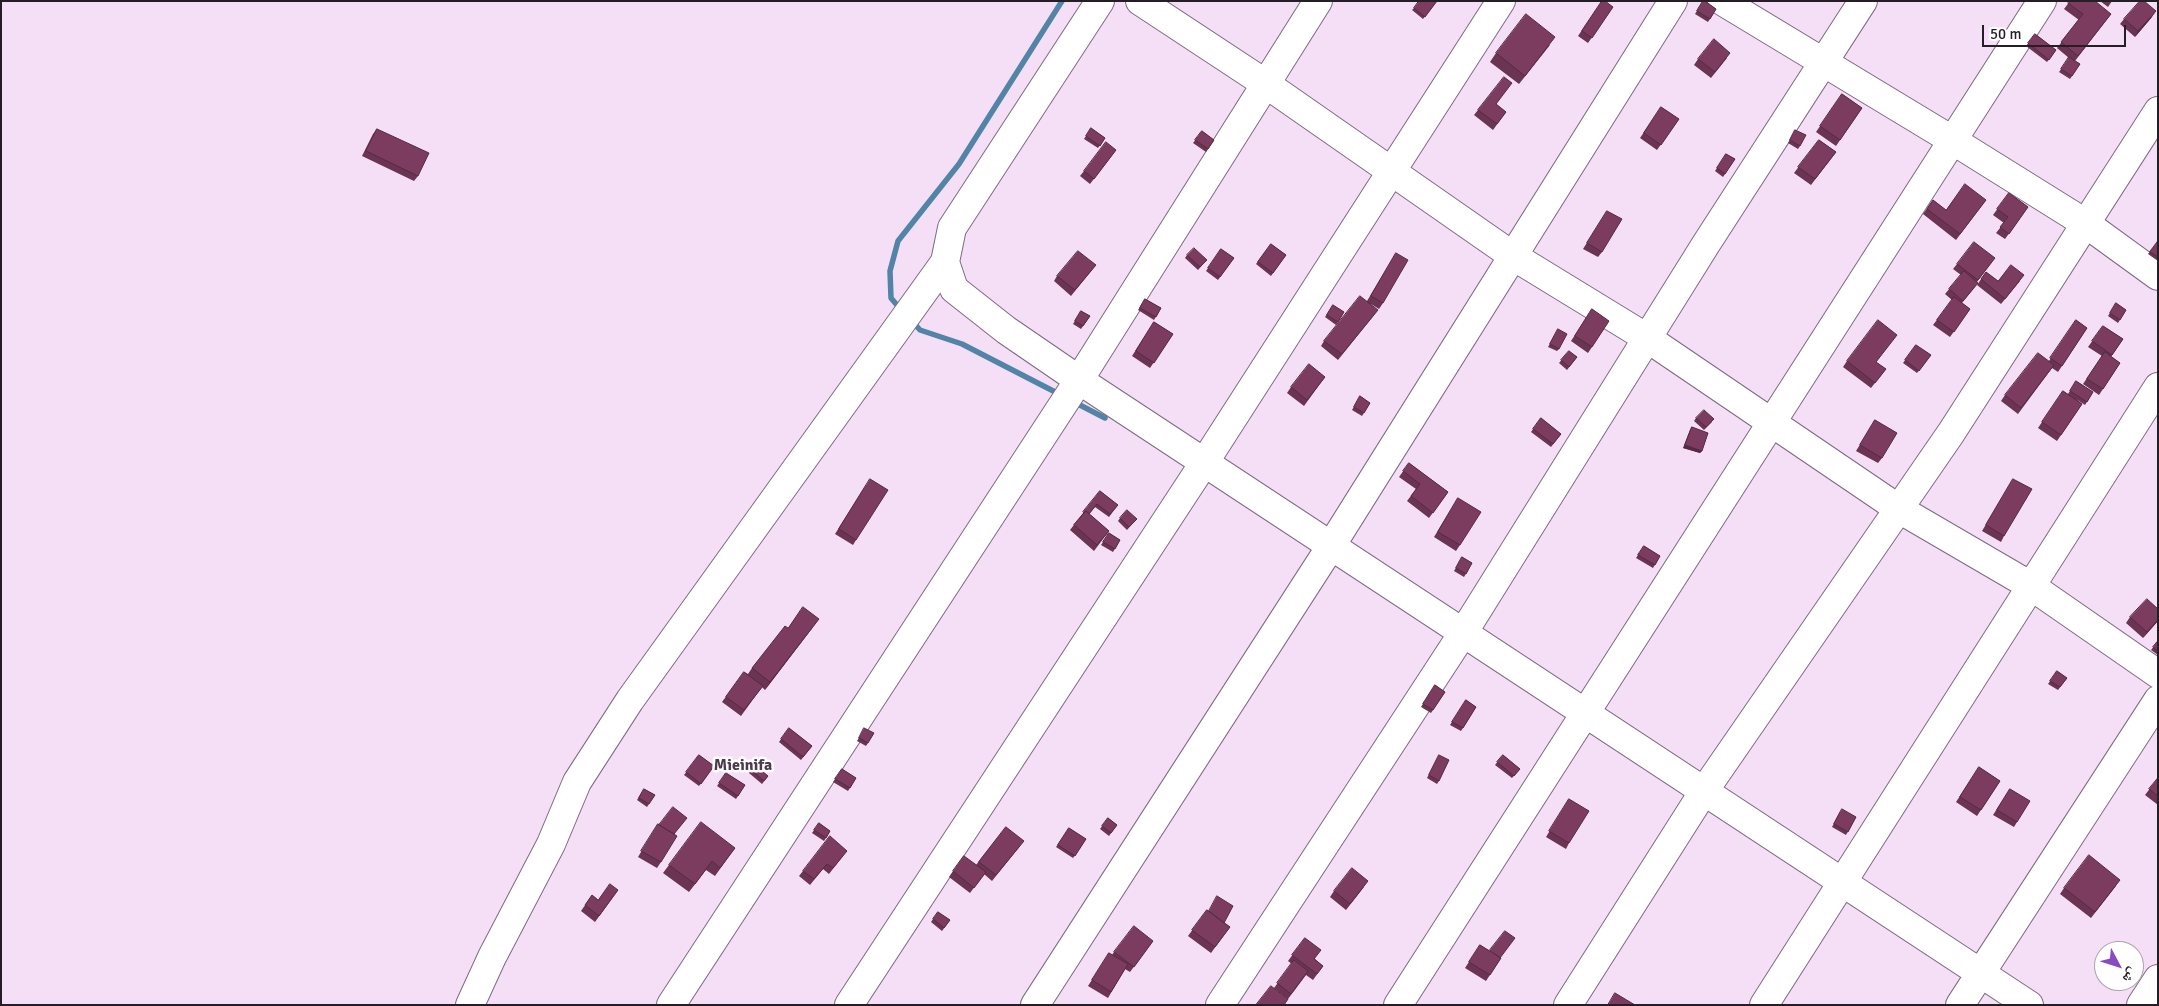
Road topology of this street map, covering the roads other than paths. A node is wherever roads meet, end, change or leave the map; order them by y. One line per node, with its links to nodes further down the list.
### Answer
1 (1100, 1): 16 (street)
2 (1140, 1): 10 (street)
3 (1318, 1): 10 (street)
4 (1501, 1): 13 (street)
5 (1673, 1): 15 (street)
6 (1722, 1): 9 (street)
7 (1863, 1): 9 (street)
8 (2042, 1): 12 (street)
9 (1823, 63): 12 (street); 18 (street)
10 (1266, 84): 13 (street); 19 (street)
11 (2158, 111): 14 (street)
12 (1952, 140): 14 (street); 21 (street)
13 (1393, 172): 15 (street); 22 (street)
14 (2085, 224): 17 (street); 23 (street)
15 (1514, 256): 18 (street); 24 (street)
16 (945, 262): 19 (street); 34 (street)
17 (2158, 276)
18 (1647, 338): 21 (street); 26 (street)
19 (1079, 380): 22 (street); 35 (street)
20 (2158, 387): 25 (street)
21 (1770, 423): 23 (street); 29 (street)
22 (1204, 463): 24 (street); 36 (street)
23 (1899, 509): 25 (street); 30 (street)
24 (1331, 546): 26 (street); 37 (street)
25 (2031, 586): 27 (street); 31 (street)
26 (1462, 633): 29 (street); 38 (street)
27 (2158, 674)
28 (2158, 700): 32 (street)
29 (1587, 714): 30 (street); 39 (street)
30 (1704, 791): 31 (street); 40 (street)
31 (1843, 883): 32 (street); 41 (street)
32 (1981, 973): 42 (street); 43 (street)
33 (2158, 979): 44 (street)
34 (470, 1005)
35 (672, 1005)
36 (850, 1005)
37 (1035, 1005)
38 (1220, 1005)
39 (1398, 1005)
40 (1568, 1005)
41 (1764, 1005)
42 (1960, 1005)
43 (2029, 1005)
44 (2141, 1005)

